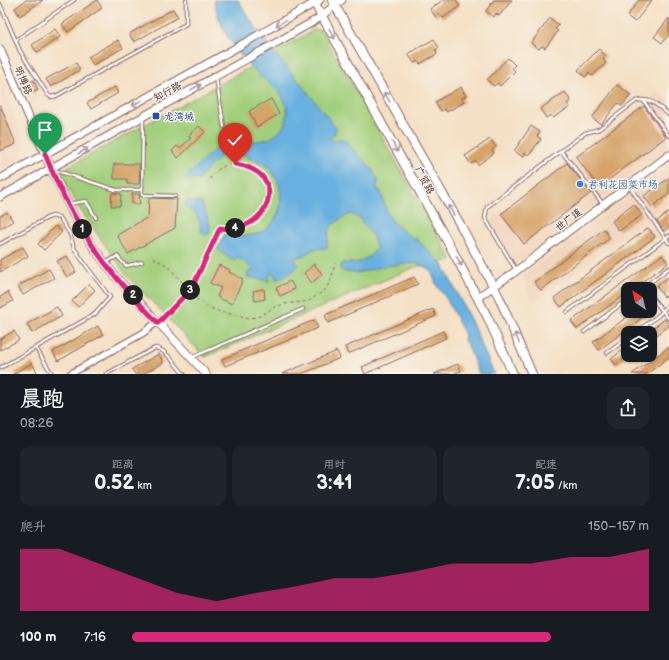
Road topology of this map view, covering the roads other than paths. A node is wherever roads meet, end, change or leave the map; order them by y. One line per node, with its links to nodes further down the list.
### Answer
1 (74, 0): 7 (lane)
2 (186, 0): 7 (lane)
3 (316, 1): 6 (main road, 广贤路); 16 (main road, 知行路, one-way to 16)
4 (336, 2): 6 (main road, 知行路); 36 (main road, 广贤路, one-way to 4)
5 (0, 4): 7 (lane)
6 (322, 16): 9 (main road, 知行路); 37 (main road, 广贤路, one-way to 37)
7 (16, 40)
8 (0, 49): 16 (main road, 明博路)
9 (215, 77): 12 (main road, 知行路, one-way to 9); 13 (lane)
10 (643, 99): 11 (lane); 14 (lane); 15 (lane)
11 (669, 115)
12 (144, 116): 18 (main road, 知行路, one-way to 12); 21 (lane)
13 (224, 127)
14 (669, 136)
15 (562, 151): 25 (lane); 34 (lane)
16 (45, 154): 18 (main road, 明博路); 19 (main road, 知行路)
17 (669, 156): 20 (main road, 世广道)
18 (51, 169): 21 (lane); 23 (main road, 知行路); 24 (main road, 明博路)
19 (0, 179)
20 (629, 186): 25 (main road, 世广道); 28 (lane)
21 (142, 190): 22 (lane)
22 (175, 196)
23 (0, 197)
24 (68, 204): 26 (lane); 32 (main road, 明博路)
25 (604, 205): 34 (main road, 世广道)
26 (96, 218)
27 (669, 236): 28 (lane)
28 (666, 238): 29 (lane); 43 (lane)
29 (669, 243)
30 (0, 244): 49 (lane)
31 (142, 262): 32 (lane)
32 (106, 263): 45 (main road, 明博路)
33 (669, 268): 35 (lane)
34 (516, 271): 36 (main road, 世广道)
35 (652, 282)
36 (493, 286): 37 (main road, 世广道); 59 (main road, 广贤路, one-way to 36)
37 (478, 297): 58 (main road, 广贤路)
38 (621, 304): 47 (lane)
39 (657, 304): 42 (lane)
40 (669, 304): 42 (lane)
41 (302, 309): 51 (lane)
42 (662, 311): 44 (lane); 46 (lane)
43 (567, 312)
44 (669, 319)
45 (158, 323): 51 (main road, 明博路); 54 (street)
46 (644, 326)
47 (584, 332)
48 (621, 343): 50 (lane)
49 (36, 348): 52 (lane); 53 (lane)
50 (607, 353)
51 (191, 358): 57 (main road, 明博路)
52 (0, 368)
53 (52, 374)
54 (70, 374)
55 (106, 374): 56 (lane)
56 (184, 374)
57 (206, 374)
58 (513, 374)
59 (532, 374)

